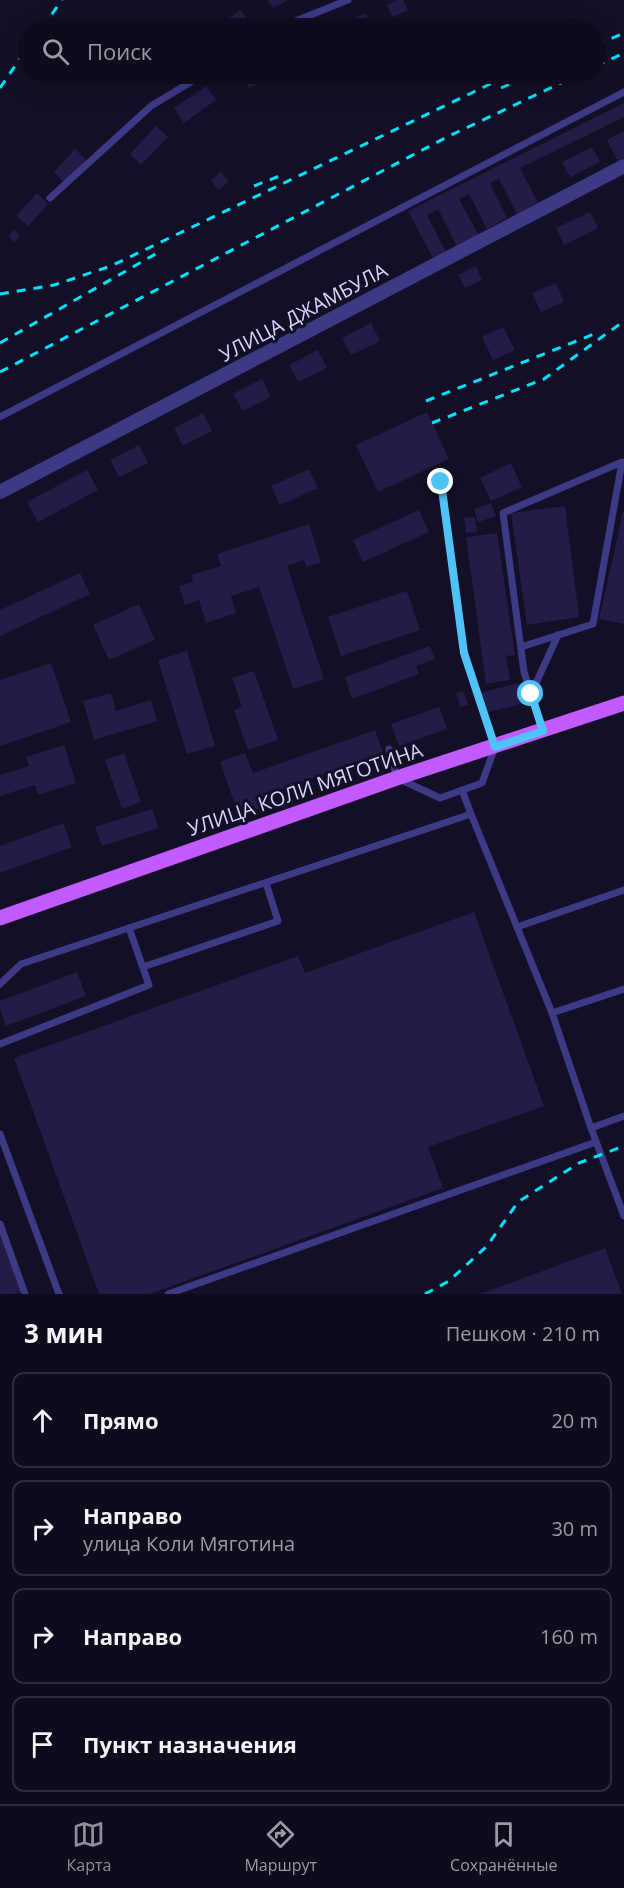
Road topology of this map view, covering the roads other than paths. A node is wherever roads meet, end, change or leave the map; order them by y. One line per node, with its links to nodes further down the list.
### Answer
1 (348, 0): 2 (lane)
2 (303, 18)
3 (187, 84): 6 (lane)
4 (624, 92): 7 (lane)
5 (624, 166): 9 (street, УЛИЦА ДЖАМБУЛА)
6 (50, 198)
7 (0, 417)
8 (441, 482): 15 (lane)
9 (0, 492)
10 (558, 635): 11 (lane); 11 (lane); 12 (lane)
11 (521, 647): 12 (lane)
12 (531, 694): 14 (lane)
13 (624, 703): 14 (main road, УЛИЦА КОЛИ МЯГОТИНА)
14 (543, 731): 15 (main road, УЛИЦА КОЛИ МЯГОТИНА)
15 (495, 747): 17 (main road, УЛИЦА КОЛИ МЯГОТИНА); 18 (lane)
16 (389, 749): 17 (lane)
17 (397, 778): 18 (lane); 22 (main road, УЛИЦА КОЛИ МЯГОТИНА)
18 (462, 790): 19 (lane)
19 (471, 814): 20 (lane); 23 (lane)
20 (266, 883): 24 (lane); 25 (lane)
21 (624, 890): 23 (lane)
22 (0, 918)
23 (518, 927): 28 (lane)
24 (129, 928): 25 (lane); 26 (lane)
25 (143, 967): 29 (lane)
26 (0, 984)
27 (624, 989): 28 (lane)
28 (552, 1013): 31 (lane)
29 (0, 1044)
30 (624, 1116): 31 (lane)
31 (591, 1128): 33 (lane)
32 (0, 1134): 37 (lane)
33 (596, 1142): 34 (lane); 38 (lane)
34 (624, 1216)
35 (0, 1224): 36 (lane)
36 (25, 1294)
37 (59, 1294)
38 (168, 1294)

